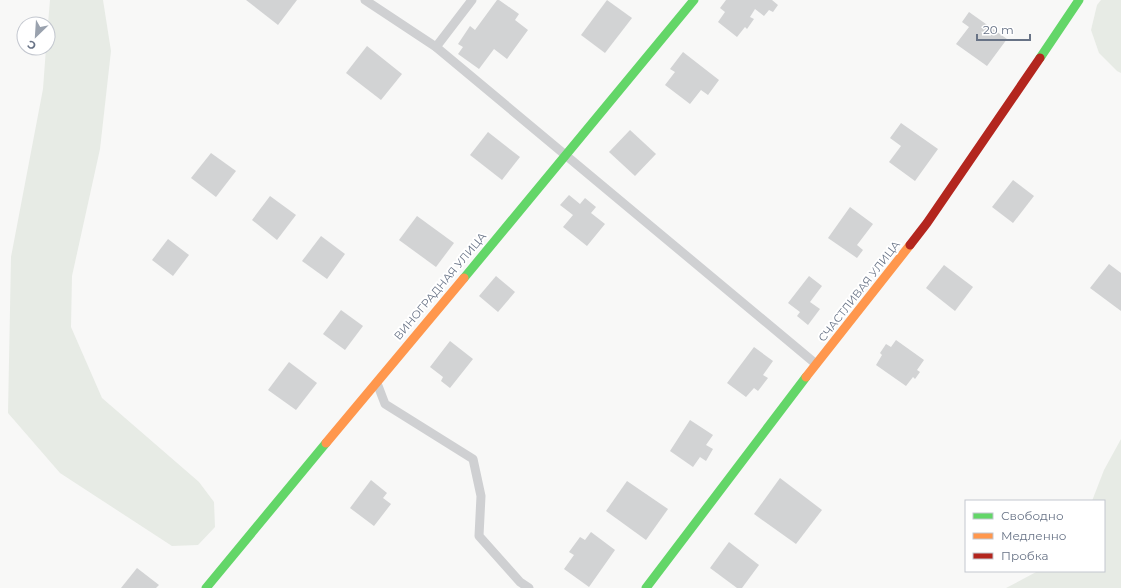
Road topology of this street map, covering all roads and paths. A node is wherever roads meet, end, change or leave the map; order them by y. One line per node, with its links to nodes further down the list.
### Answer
1 (365, 0): 5 (lane)
2 (472, 0): 5 (lane)
3 (694, 0): 6 (street, ВИНОГРАДНАЯ УЛИЦА)
4 (1079, 0): 7 (street, СЧАСТЛИВАЯ УЛИЦА)
5 (436, 47): 6 (lane)
6 (565, 155): 7 (lane); 8 (street, ВИНОГРАДНАЯ УЛИЦА)
7 (816, 364): 11 (street, СЧАСТЛИВАЯ УЛИЦА)
8 (377, 382): 9 (street, ВИНОГРАДНАЯ УЛИЦА); 10 (lane)
9 (206, 588)
10 (529, 588)
11 (646, 588)

